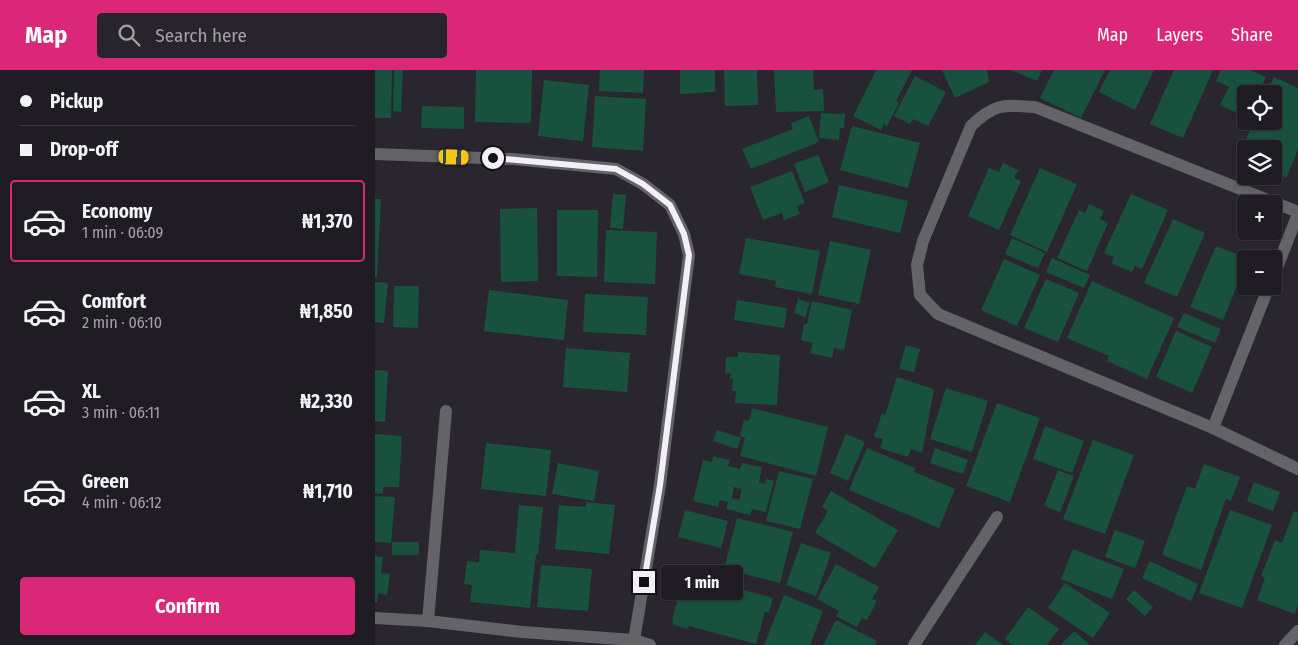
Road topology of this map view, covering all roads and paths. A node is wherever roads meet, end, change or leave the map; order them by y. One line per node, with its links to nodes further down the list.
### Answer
1 (375, 154): 13 (street)
2 (1298, 213): 3 (street); 6 (street)
3 (1282, 254)
4 (1265, 295): 6 (street)
5 (446, 412): 10 (street)
6 (1213, 428): 7 (street)
7 (1298, 469)
8 (997, 517): 16 (street)
9 (375, 618): 10 (street)
10 (428, 621): 12 (street)
11 (1298, 631): 17 (street)
12 (523, 632): 13 (street); 14 (street)
13 (634, 640): 15 (street)
14 (522, 645)
15 (650, 645)
16 (914, 645)
17 (1285, 645)

